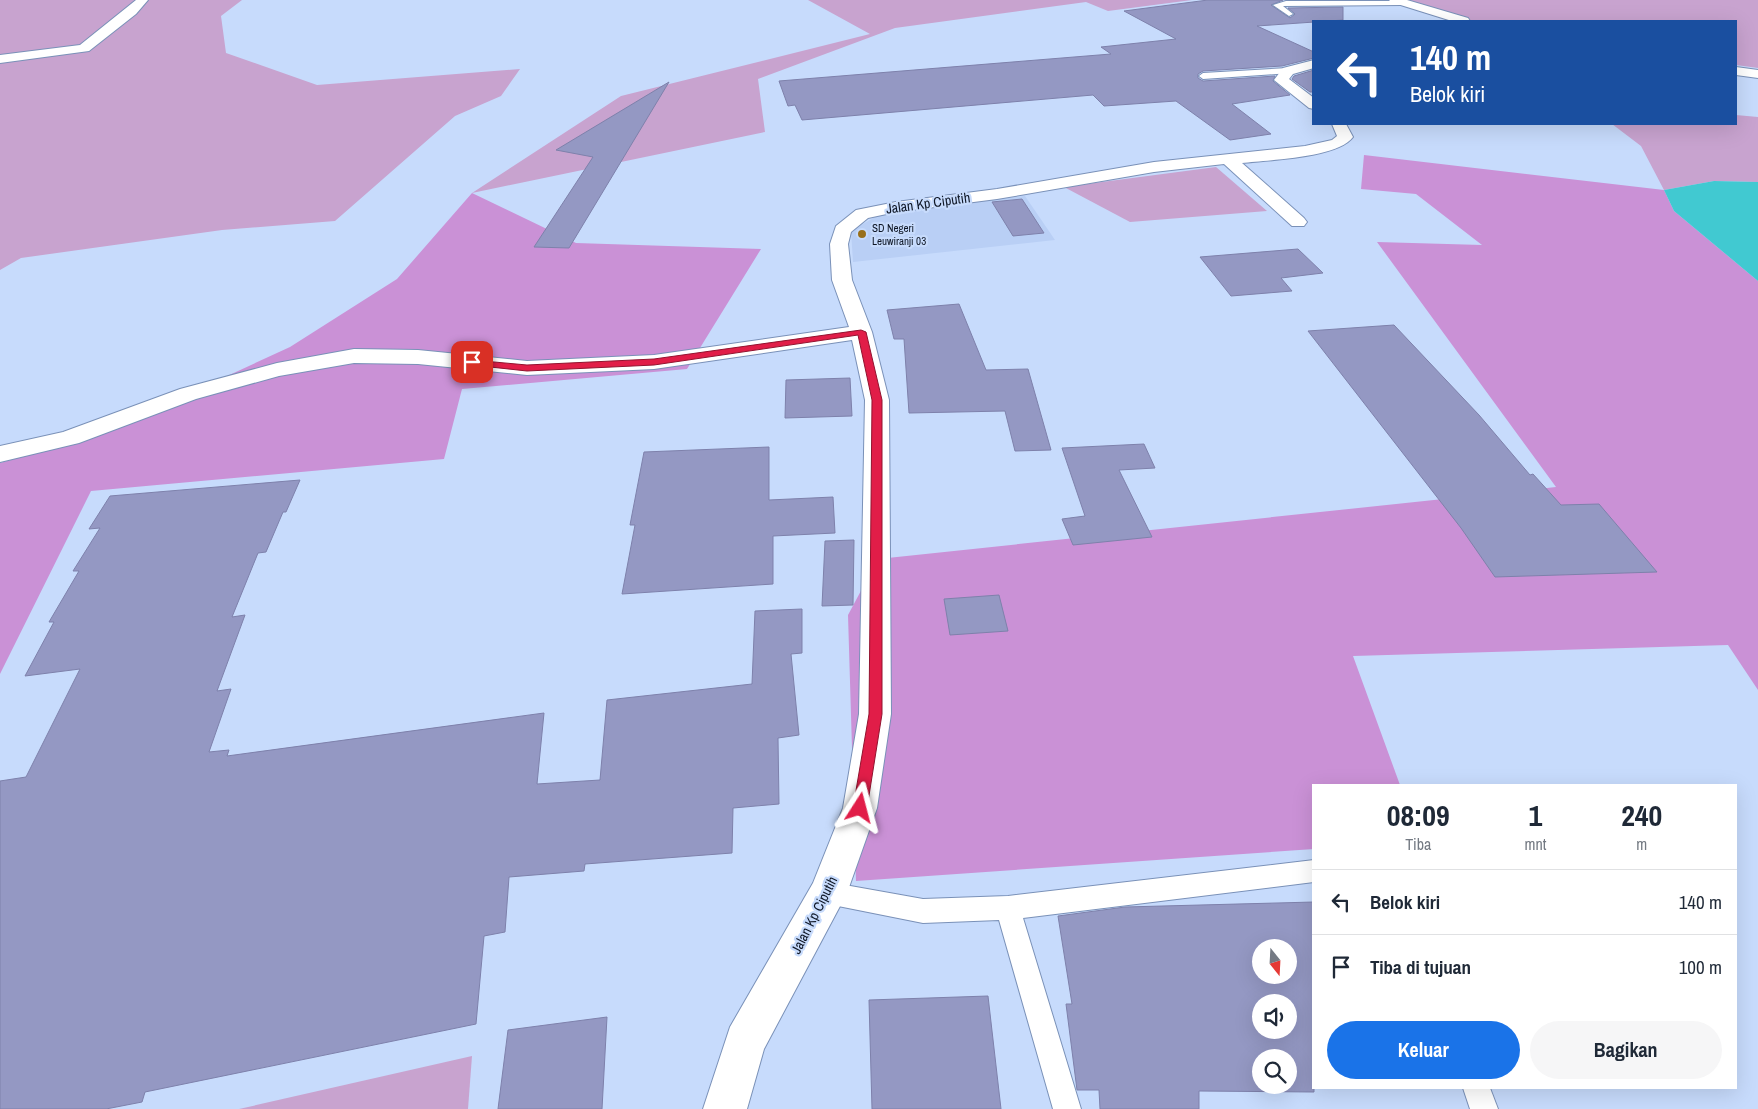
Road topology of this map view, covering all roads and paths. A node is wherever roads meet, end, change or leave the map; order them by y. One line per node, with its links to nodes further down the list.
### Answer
1 (142, 0): 5 (street)
2 (1398, 1): 3 (lane); 4 (street)
3 (1289, 14)
4 (1461, 20)
5 (0, 59)
6 (1312, 65): 7 (street)
7 (1288, 71): 10 (lane); 11 (street)
8 (1737, 71): 9 (street)
9 (1758, 74)
10 (1203, 76)
11 (1312, 103)
12 (1339, 125): 13 (street, Jalan Kp Ciputih)
13 (1228, 159): 14 (street); 15 (street, Jalan Kp Ciputih)
14 (1298, 222)
15 (861, 332): 16 (street); 18 (street, Jalan Kp Ciputih)
16 (0, 454)
17 (1312, 870): 19 (lane)
18 (828, 893): 19 (lane); 21 (street, Jalan Kp Ciputih)
19 (1008, 908): 22 (lane)
20 (1477, 1089): 23 (lane)
21 (725, 1109)
22 (1067, 1109)
23 (1484, 1109)

